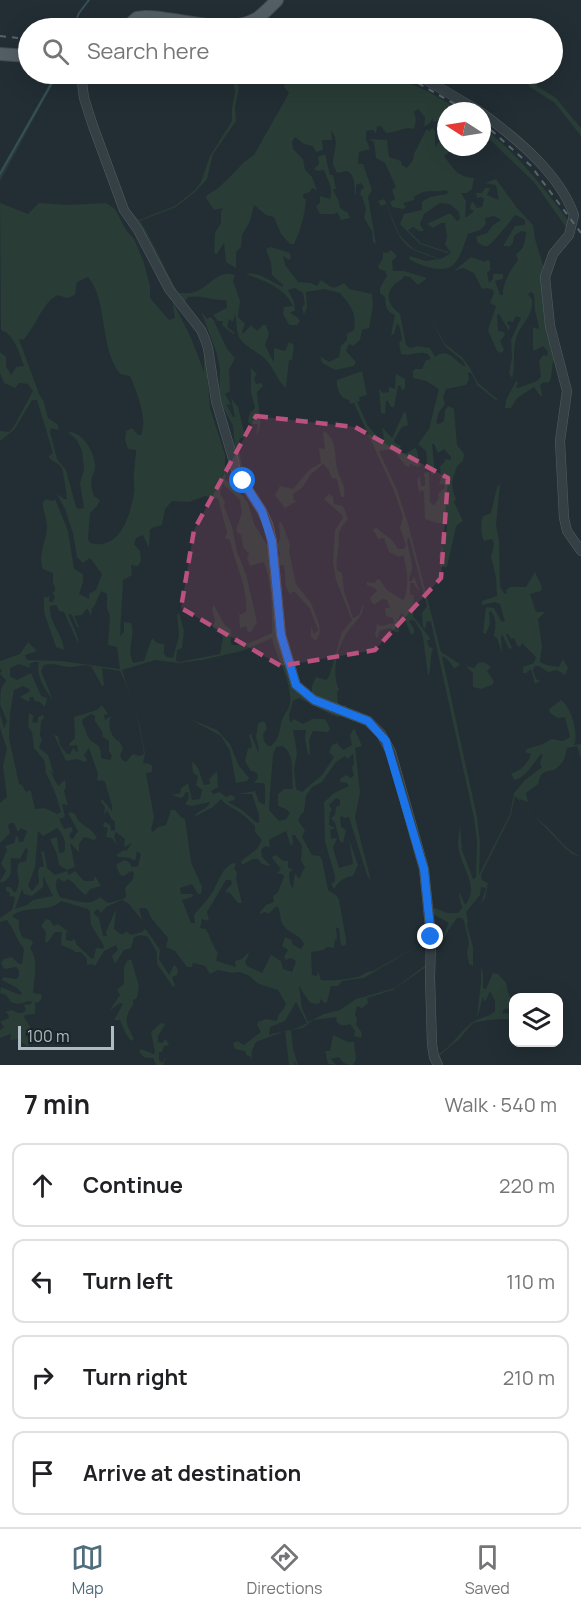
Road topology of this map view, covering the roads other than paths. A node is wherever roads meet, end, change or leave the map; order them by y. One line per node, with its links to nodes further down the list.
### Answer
1 (277, 0): 4 (main road)
2 (137, 18): 3 (main road)
3 (157, 18)
4 (256, 18)
5 (0, 54): 6 (main road)
6 (18, 55)
7 (82, 84): 12 (street)
8 (433, 84): 9 (street)
9 (463, 102)
10 (491, 121): 11 (street)
11 (581, 551)
12 (438, 1065)

